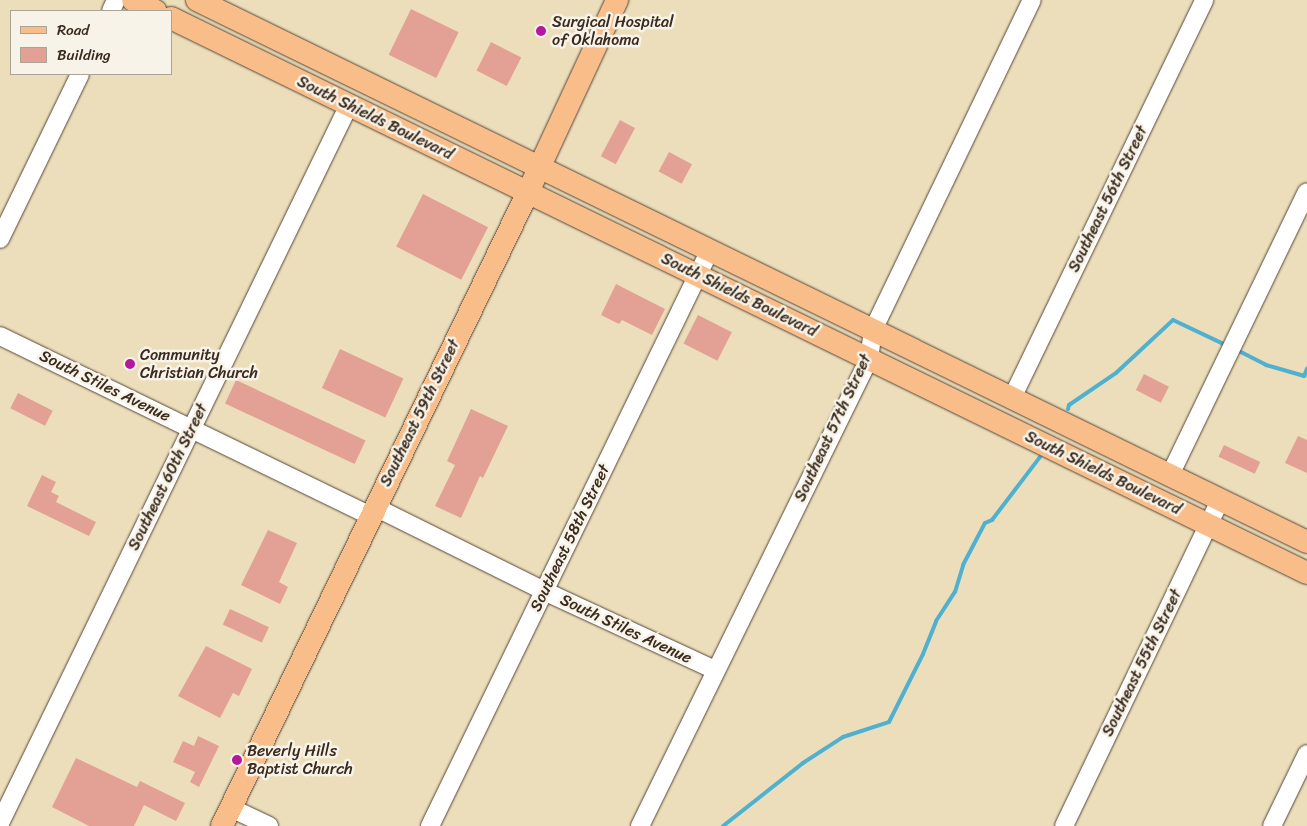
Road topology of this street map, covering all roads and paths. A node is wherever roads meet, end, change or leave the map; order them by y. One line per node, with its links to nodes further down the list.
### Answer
1 (133, 0): 6 (main road)
2 (197, 0): 7 (main road, South Shields Boulevard)
3 (617, 0): 12 (main road, Southeast 59th Street)
4 (1032, 0): 18 (street, Southeast 57th Street)
5 (1204, 0): 21 (street, Southeast 56th Street)
6 (154, 10)
7 (219, 10): 9 (main road); 12 (main road, South Shields Boulevard)
8 (172, 18): 9 (main road, South Shields Boulevard)
9 (206, 35): 11 (main road, South Shields Boulevard)
10 (80, 75): 15 (street)
11 (349, 105): 13 (main road, South Shields Boulevard); 22 (street, Southeast 60th Street)
12 (538, 166): 13 (main road, Southeast 59th Street); 16 (main road, South Shields Boulevard)
13 (528, 192): 17 (main road, South Shields Boulevard); 25 (main road, Southeast 59th Street)
14 (1307, 192): 23 (street)
15 (0, 239)
16 (710, 250): 17 (street, Southeast 58th Street); 18 (main road, South Shields Boulevard)
17 (698, 275): 20 (main road, South Shields Boulevard); 29 (street, Southeast 58th Street)
18 (872, 330): 20 (street, Southeast 57th Street); 21 (main road, South Shields Boulevard)
19 (0, 336): 22 (street, South Stiles Avenue)
20 (869, 359): 26 (main road, South Shields Boulevard); 30 (street, Southeast 57th Street)
21 (1012, 398): 23 (main road, South Shields Boulevard)
22 (192, 428): 25 (street, South Stiles Avenue); 33 (street, Southeast 60th Street)
23 (1170, 475): 24 (main road, South Shields Boulevard)
24 (1220, 500): 26 (street, Southeast 55th Street); 27 (main road, South Shields Boulevard)
25 (373, 511): 29 (street, South Stiles Avenue); 32 (main road, Southeast 59th Street)
26 (1208, 524): 28 (main road, South Shields Boulevard); 37 (street, Southeast 55th Street)
27 (1307, 542)
28 (1307, 573)
29 (544, 591): 30 (street, South Stiles Avenue); 35 (street, Southeast 58th Street)
30 (715, 670): 36 (street, Southeast 57th Street)
31 (1307, 754): 38 (street)
32 (226, 817): 34 (street)
33 (0, 823)
34 (268, 826)
35 (430, 826)
36 (640, 826)
37 (1064, 826)
38 (1272, 826)

